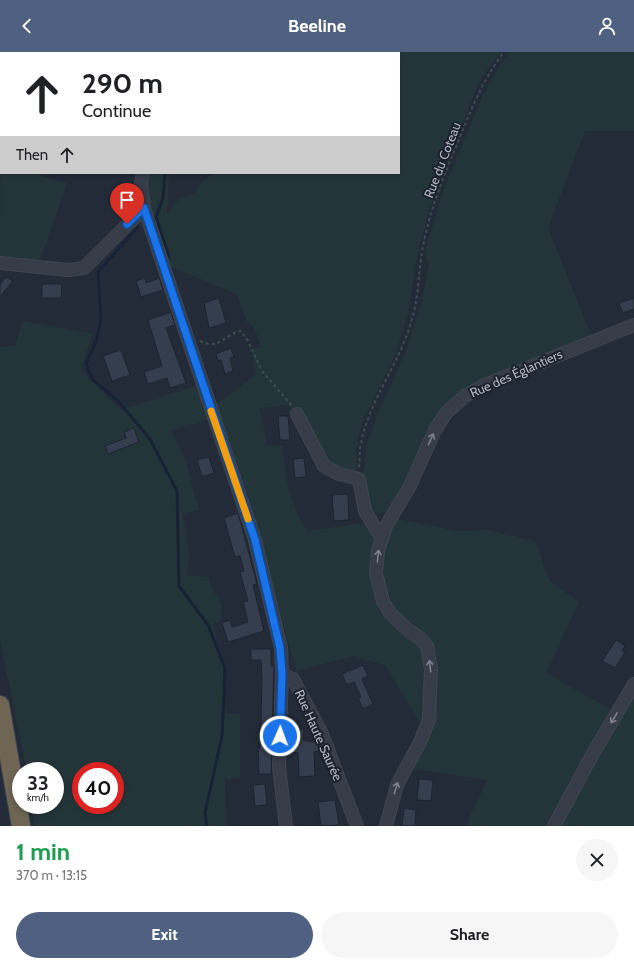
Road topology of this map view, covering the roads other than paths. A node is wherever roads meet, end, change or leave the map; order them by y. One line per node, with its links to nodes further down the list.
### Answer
1 (143, 174): 2 (street)
2 (144, 208): 3 (street); 7 (street)
3 (0, 263)
4 (634, 325): 6 (street, Rue des Églantiers, one-way to 4)
5 (297, 414): 6 (street)
6 (382, 539): 13 (street, Rue des Églantiers, one-way to 6)
7 (282, 674): 11 (street); 12 (street, Rue Haute Saurée)
8 (634, 684): 14 (street, one-way to 14)
9 (0, 704): 10 (highway)
10 (21, 826)
11 (286, 826)
12 (357, 826)
13 (386, 826)
14 (554, 826)

